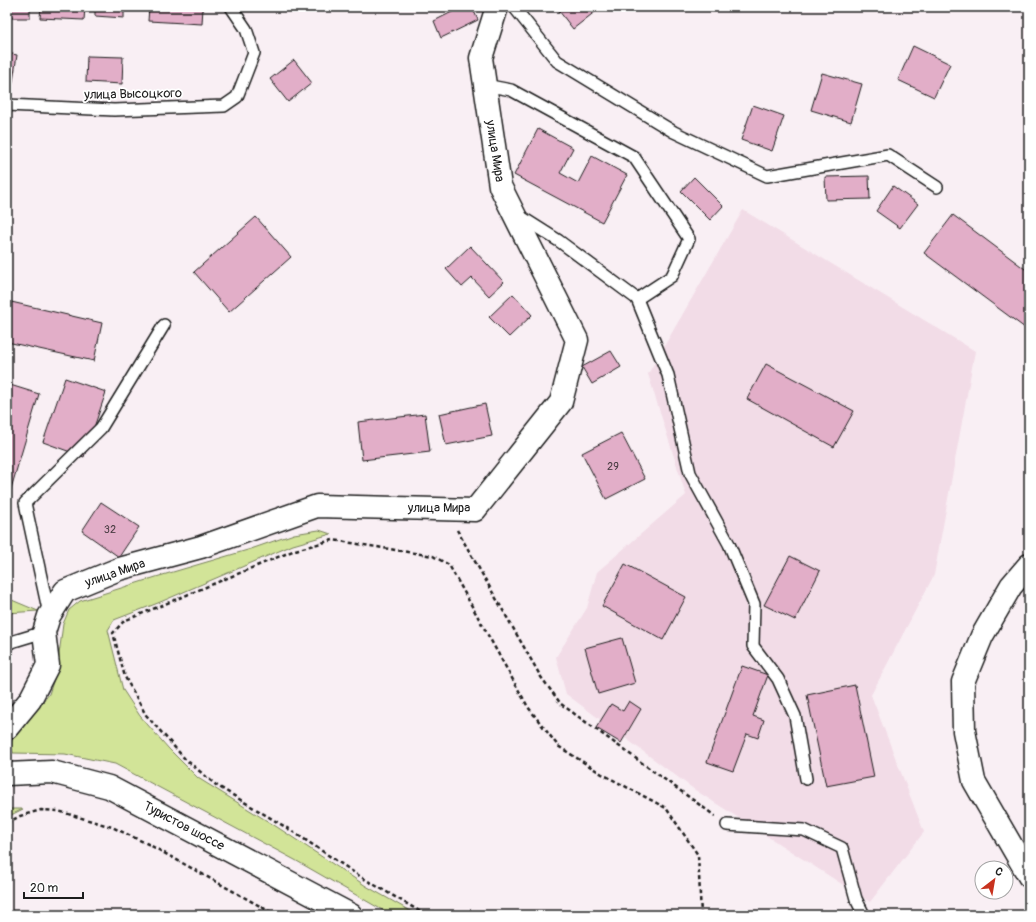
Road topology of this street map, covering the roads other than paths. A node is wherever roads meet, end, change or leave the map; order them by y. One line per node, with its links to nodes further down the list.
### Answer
1 (231, 7): 5 (lane, улица Высоцкого)
2 (497, 7): 4 (street, улица Мира)
3 (514, 7): 6 (lane)
4 (485, 85): 7 (street, улица Мира); 8 (lane)
5 (7, 105)
6 (937, 187)
7 (513, 212): 8 (lane); 11 (street, улица Мира)
8 (637, 299): 15 (lane)
9 (164, 325): 11 (lane)
10 (1029, 564): 17 (street)
11 (47, 624): 12 (lane); 13 (street)
12 (7, 645)
13 (7, 728)
14 (13, 770): 18 (street, Туристов шоссе)
15 (806, 779)
16 (727, 825): 19 (lane)
17 (1029, 876)
18 (351, 915)
19 (864, 915)

